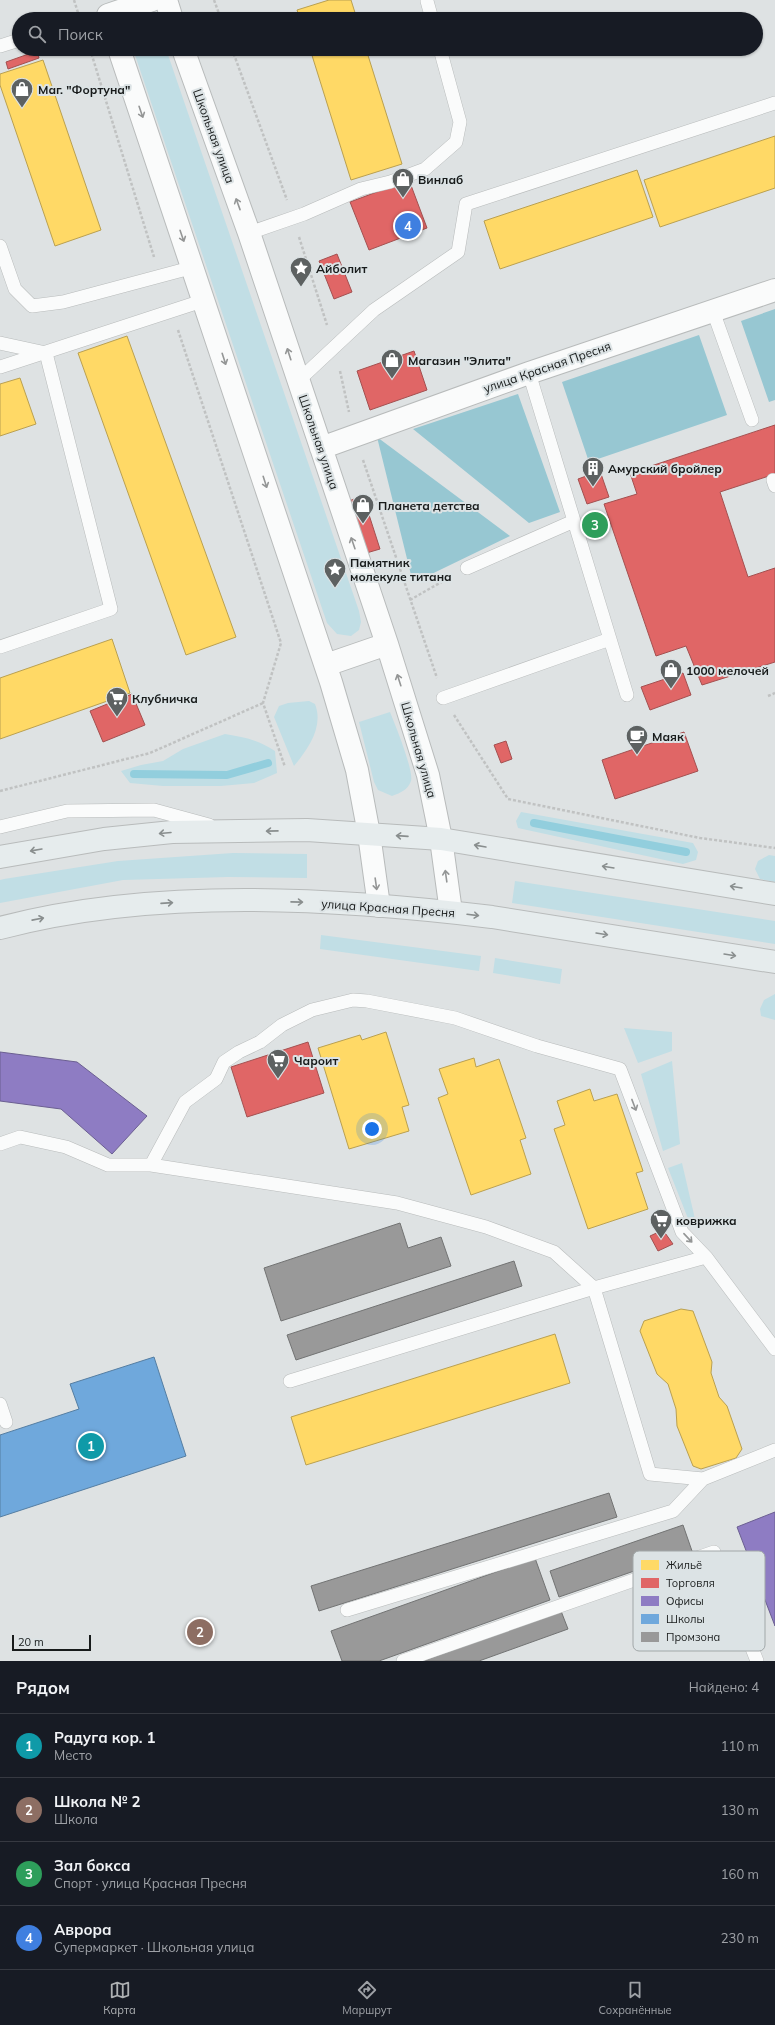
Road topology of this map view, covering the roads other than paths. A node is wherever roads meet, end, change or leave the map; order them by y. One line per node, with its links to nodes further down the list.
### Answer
1 (152, 0): 4 (street)
2 (166, 0): 5 (street)
3 (427, 1): 6 (lane)
4 (108, 12)
5 (170, 12)
6 (430, 12)
7 (12, 42): 8 (lane)
8 (0, 46)
9 (121, 56): 15 (street, one-way to 15)
10 (185, 56): 13 (street, Школьная улица, one-way to 10)
11 (442, 56): 13 (lane)
12 (775, 102): 23 (lane)
13 (248, 233): 23 (street, Школьная улица, one-way to 13)
14 (0, 246): 15 (lane)
15 (194, 268): 17 (street)
16 (775, 290): 18 (street, улица Красная Пресня)
17 (205, 300): 20 (lane); 31 (street, one-way to 31)
18 (713, 311): 22 (street, улица Красная Пресня); 24 (lane)
19 (0, 343): 20 (lane)
20 (46, 353): 21 (lane); 30 (lane)
21 (0, 367)
22 (529, 373): 25 (street, улица Красная Пресня); 26 (lane)
23 (298, 381): 25 (street, Школьная улица)
24 (752, 420)
25 (321, 448): 29 (street, Школьная улица, one-way to 25)
26 (574, 522): 27 (lane); 28 (lane)
27 (467, 568)
28 (610, 639): 32 (lane); 33 (lane)
29 (387, 644): 31 (street); 37 (street, Школьная улица, one-way to 29)
30 (0, 647)
31 (326, 665): 36 (street)
32 (627, 695)
33 (443, 698)
34 (0, 827): 35 (lane)
35 (232, 832): 36 (street, one-way to 35); 38 (street, one-way to 38)
36 (369, 834): 37 (street, one-way to 36); 40 (street, one-way to 40)
37 (441, 839): 39 (street, one-way to 37); 41 (street, Школьная улица, one-way to 37)
38 (0, 857)
39 (775, 894)
40 (379, 906): 41 (street, улица Красная Пресня); 42 (street, улица Красная Пресня, one-way to 40)
41 (451, 912): 43 (street, улица Красная Пресня, one-way to 43)
42 (0, 928)
43 (775, 962)
44 (0, 1144): 45 (lane)
45 (151, 1165): 46 (lane, one-way to 46); 47 (lane)
46 (706, 1257): 47 (lane); 48 (lane)
47 (594, 1288): 49 (lane); 53 (lane)
48 (775, 1349)
49 (290, 1381)
50 (0, 1404): 51 (lane)
51 (6, 1422)
52 (775, 1450): 53 (lane)
53 (703, 1479): 55 (lane)
54 (633, 1580): 57 (lane)
55 (346, 1610)
56 (752, 1651): 58 (lane)
57 (403, 1661)
58 (756, 1661)

